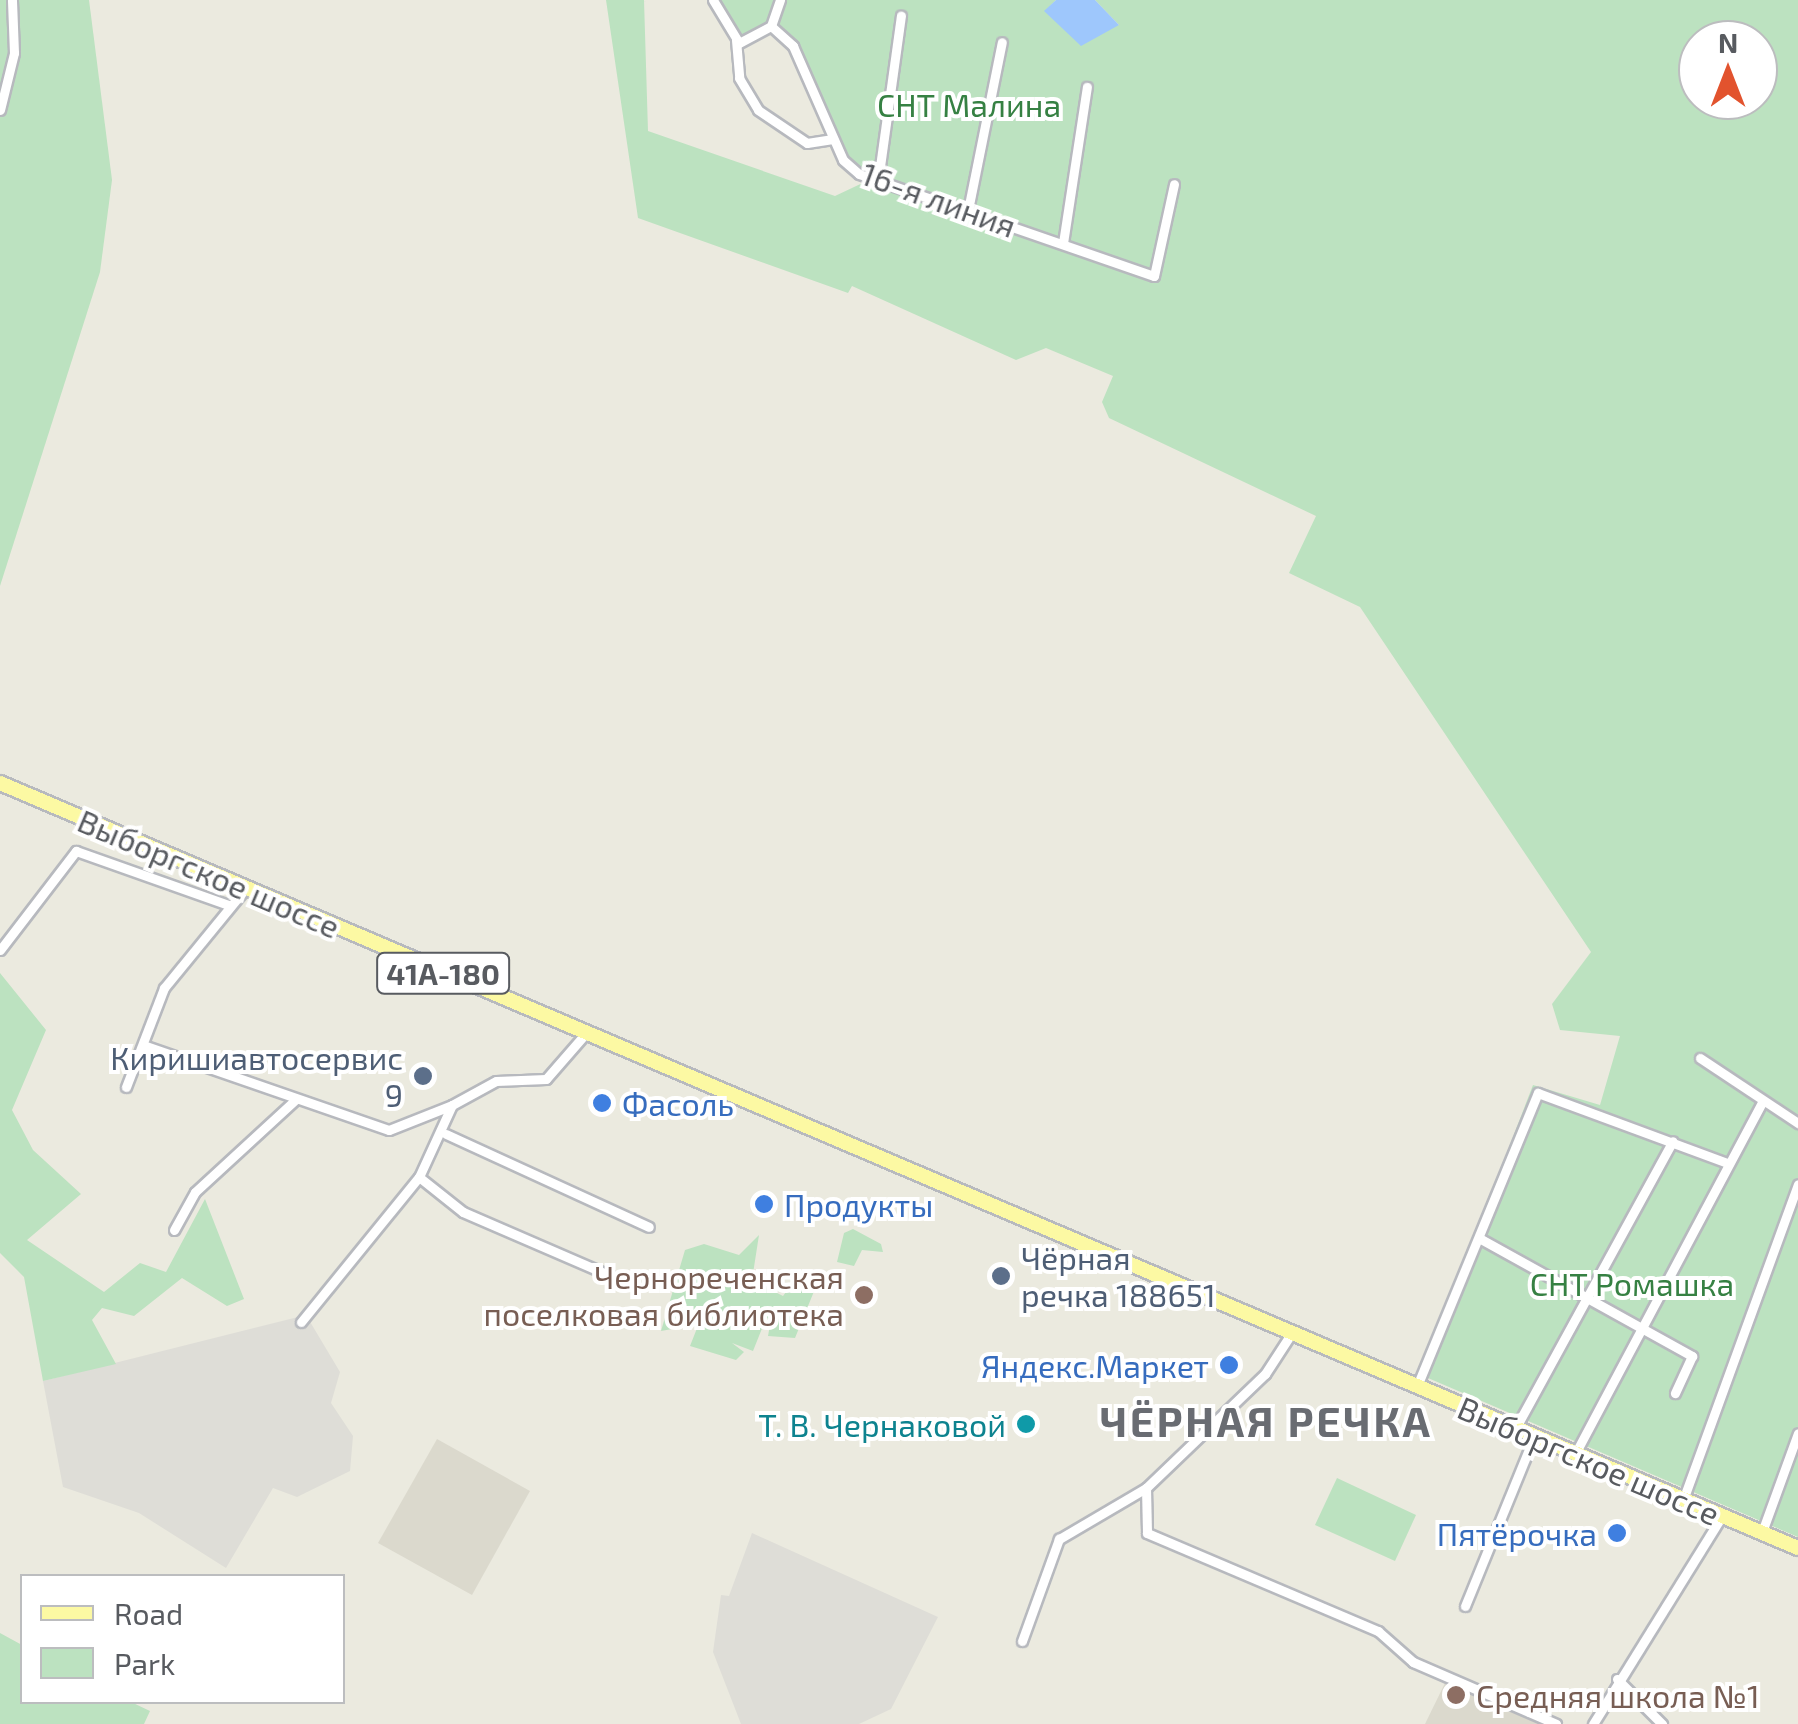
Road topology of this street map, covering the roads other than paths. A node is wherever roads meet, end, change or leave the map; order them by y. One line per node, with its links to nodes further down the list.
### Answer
1 (12, 0): 9 (street)
2 (713, 0): 6 (street)
3 (780, 0): 5 (street)
4 (902, 16): 11 (street)
5 (770, 26): 6 (street); 10 (street, 16-я линия)
6 (736, 40): 10 (street)
7 (1002, 42): 13 (street)
8 (1088, 87): 14 (street)
9 (0, 110)
10 (833, 139): 11 (street, 16-я линия)
11 (878, 181): 13 (street, 16-я линия)
12 (1174, 184): 14 (street, 16-я линия)
13 (968, 210): 14 (street, 16-я линия)
14 (1063, 243)
15 (0, 784): 16 (main road, Выборгское шоссе / 41А-180)
16 (244, 888): 17 (street); 19 (main road, Выборгское шоссе / 41А-180)
17 (231, 906): 18 (street); 20 (street)
18 (0, 950)
19 (586, 1033): 25 (street); 39 (main road, Выборгское шоссе / 41А-180)
20 (143, 1045): 22 (street); 23 (street)
21 (1700, 1058): 24 (street)
22 (126, 1087)
23 (296, 1100): 25 (street); 33 (street)
24 (1764, 1101): 26 (street); 29 (street)
25 (452, 1105): 27 (street)
26 (1798, 1123)
27 (446, 1134): 30 (street); 32 (street)
28 (1673, 1141): 29 (street); 34 (street); 36 (street)
29 (1727, 1162): 38 (street)
30 (419, 1176): 35 (street); 37 (street)
31 (1798, 1184): 47 (street)
32 (650, 1227)
33 (174, 1230)
34 (1479, 1238): 36 (street); 40 (street)
35 (611, 1276)
36 (1581, 1295): 38 (street); 42 (street)
37 (301, 1322)
38 (1639, 1326): 41 (street); 45 (street)
39 (1291, 1334): 40 (main road, Выборгское шоссе / 41А-180); 46 (street)
40 (1417, 1386): 42 (main road, Выборгское шоссе / 41А-180)
41 (1675, 1393)
42 (1514, 1429): 44 (main road, Выборгское шоссе / 41А-180)
43 (1798, 1433): 49 (street)
44 (1534, 1438): 45 (main road, Выборгское шоссе / 41А-180); 51 (street)
45 (1575, 1454): 47 (main road, Выборгское шоссе / 41А-180)
46 (1146, 1488): 52 (street); 54 (street)
47 (1683, 1500): 48 (main road, Выборгское шоссе / 41А-180)
48 (1722, 1516): 49 (main road, Выборгское шоссе / 41А-180); 53 (street)
49 (1762, 1532): 50 (main road, Выборгское шоссе / 41А-180)
50 (1798, 1548)
51 (1466, 1606)
52 (1022, 1641)
53 (1617, 1679): 55 (street); 56 (street)
54 (1556, 1724)
55 (1592, 1724)
56 (1662, 1724)

